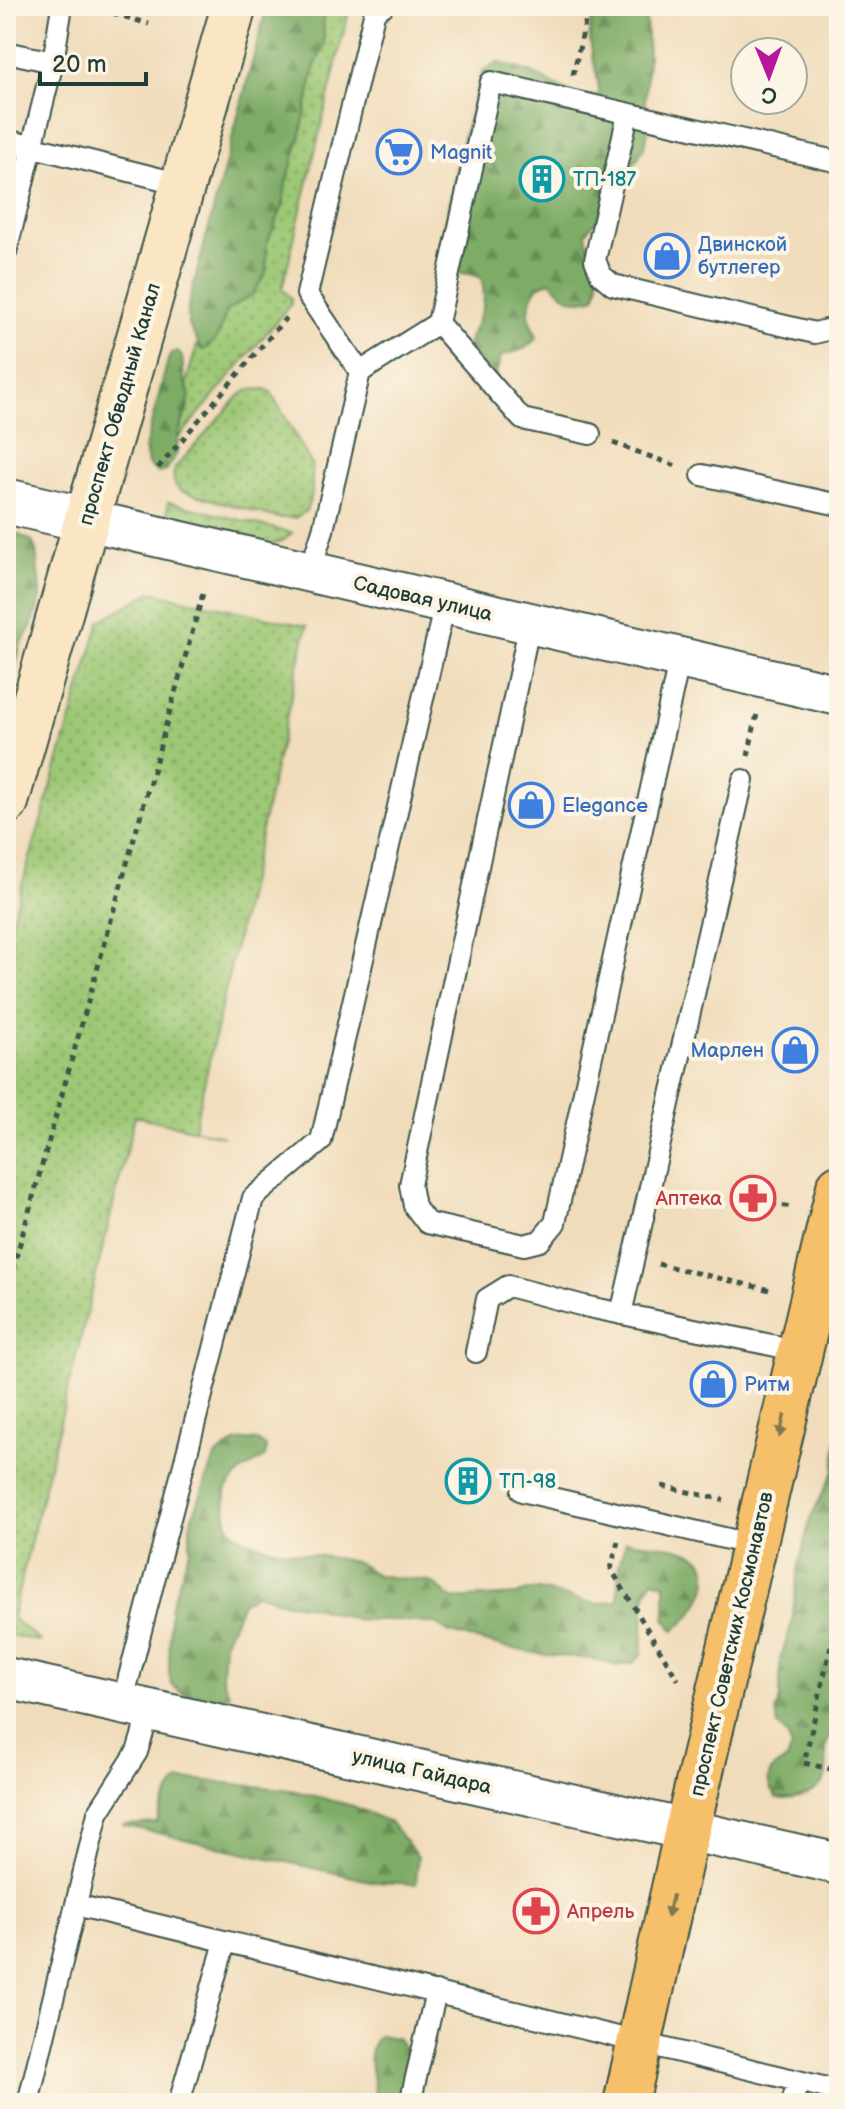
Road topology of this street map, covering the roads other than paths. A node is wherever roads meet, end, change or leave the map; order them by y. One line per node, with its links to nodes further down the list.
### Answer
1 (62, 6): 5 (lane)
2 (234, 6): 10 (main road, проспект Обводный Канал)
3 (383, 6): 14 (lane)
4 (6, 52): 5 (lane)
5 (53, 62): 8 (lane)
6 (628, 114): 9 (lane); 12 (lane); 13 (lane)
7 (6, 140): 8 (lane)
8 (32, 146): 10 (lane); 11 (lane)
9 (839, 162)
10 (181, 184): 19 (main road, проспект Обводный Канал)
11 (6, 252)
12 (438, 323): 14 (lane); 15 (lane)
13 (839, 324)
14 (360, 372): 20 (lane)
15 (590, 434)
16 (702, 475): 18 (lane)
17 (6, 501): 19 (street, Садовая улица)
18 (839, 505)
19 (87, 520): 20 (street, Садовая улица); 26 (main road, проспект Обводный Канал)
20 (310, 571): 21 (street, Садовая улица)
21 (445, 603): 22 (street, Садовая улица); 34 (lane)
22 (530, 623): 23 (street, Садовая улица); 23 (lane)
23 (680, 657): 24 (street, Садовая улица)
24 (839, 695)
25 (743, 780): 28 (lane)
26 (6, 802)
27 (839, 1187): 29 (main road, проспект Советских Космонавтов)
28 (621, 1314): 29 (lane); 30 (lane)
29 (800, 1351): 32 (main road, проспект Советских Космонавтов, one-way to 32)
30 (476, 1352)
31 (522, 1491): 32 (lane)
32 (754, 1545): 35 (main road, проспект Советских Космонавтов)
33 (6, 1678): 34 (street, улица Гайдара)
34 (136, 1707): 35 (street, улица Гайдара); 37 (lane)
35 (687, 1830): 36 (street, улица Гайдара); 40 (main road, проспект Советских Космонавтов, one-way to 40)
36 (839, 1864)
37 (76, 1905): 38 (lane); 43 (lane)
38 (225, 1942): 39 (lane); 44 (lane)
39 (436, 1992): 40 (lane); 45 (lane)
40 (640, 2042): 41 (lane); 46 (main road, проспект Советских Космонавтов)
41 (798, 2081): 42 (lane); 47 (lane)
42 (839, 2091)
43 (28, 2103)
44 (179, 2103)
45 (410, 2103)
46 (626, 2103)
47 (792, 2103)

